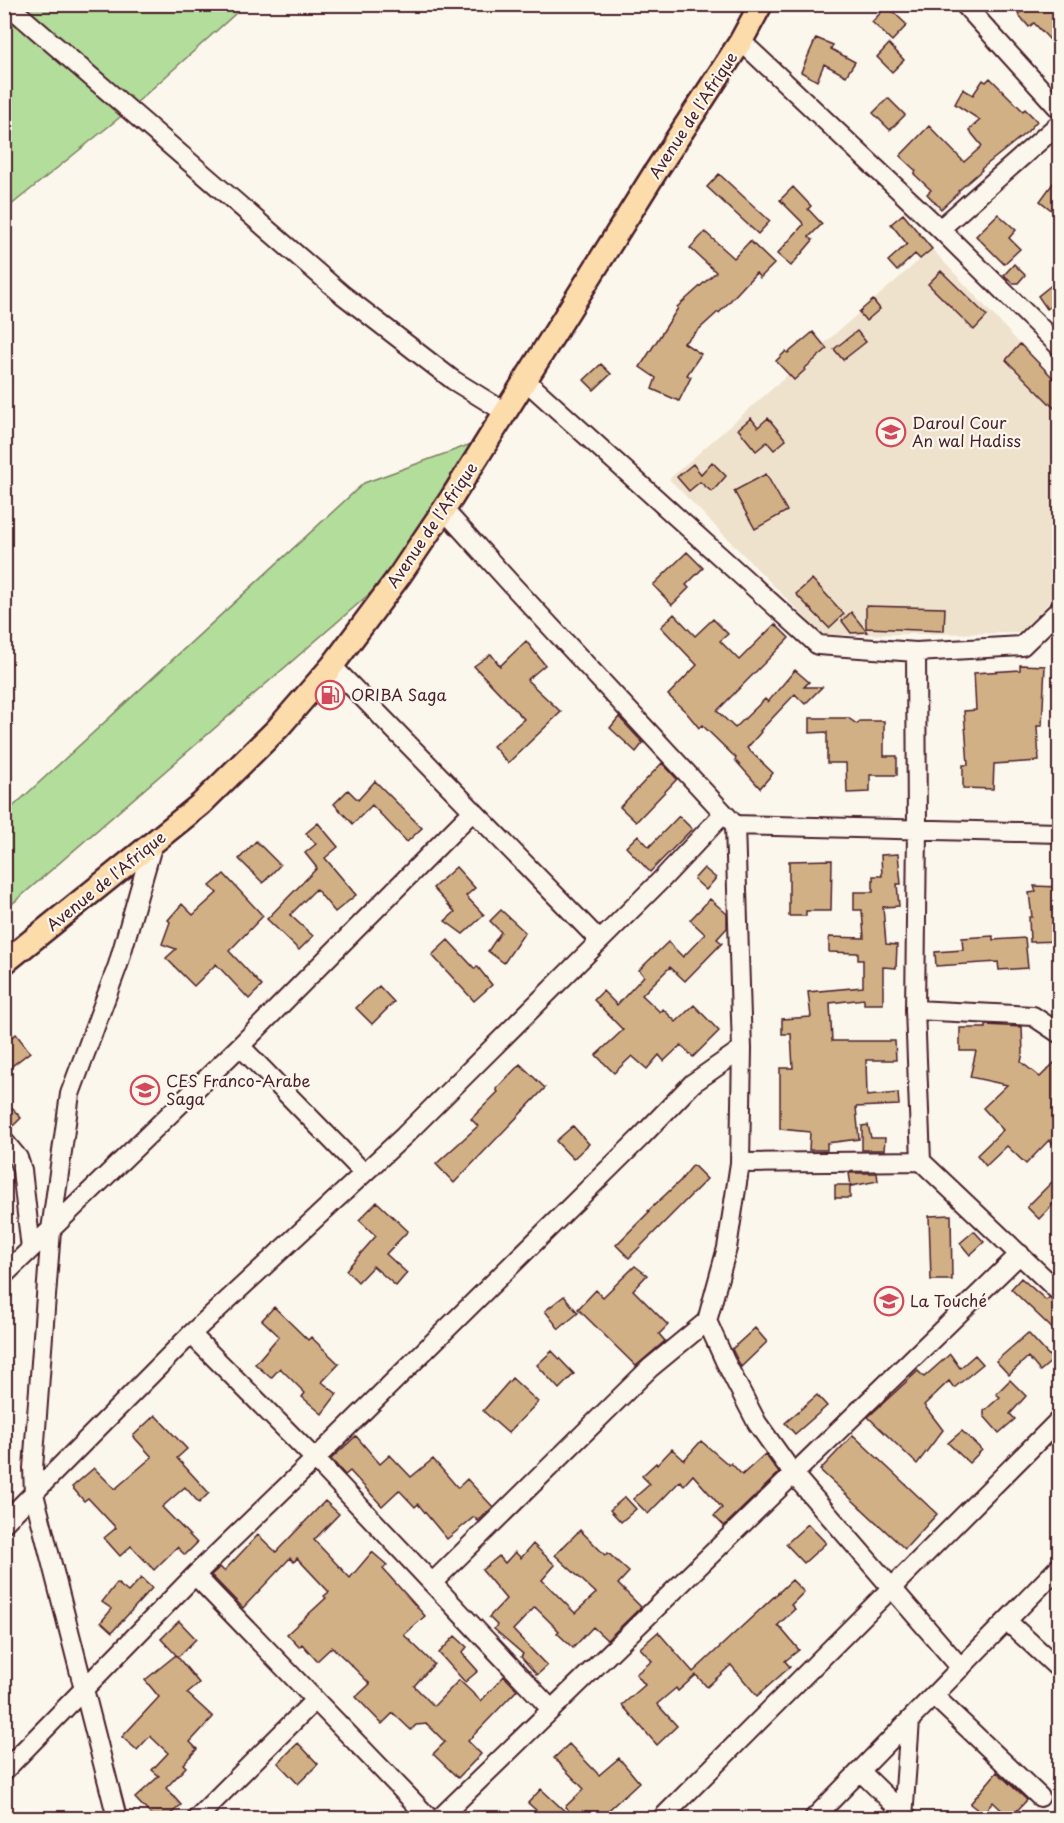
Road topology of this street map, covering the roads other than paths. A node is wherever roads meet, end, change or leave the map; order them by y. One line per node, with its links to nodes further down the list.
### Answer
1 (8, 4): 10 (street)
2 (761, 4): 4 (main road, Avenue de l'Afrique)
3 (964, 4): 5 (street)
4 (741, 41): 7 (street); 9 (main road, Avenue de l'Afrique)
5 (1059, 110)
6 (1059, 123): 7 (street)
7 (940, 229): 8 (street)
8 (1059, 347)
9 (525, 380): 10 (main road, Avenue de l'Afrique); 13 (street)
10 (505, 412): 11 (main road, Avenue de l'Afrique)
11 (444, 510): 14 (main road, Avenue de l'Afrique); 16 (street)
12 (1059, 609): 13 (street)
13 (916, 652): 17 (street)
14 (332, 666): 15 (street); 19 (main road, Avenue de l'Afrique)
15 (473, 811): 20 (street); 24 (street)
16 (729, 819): 17 (street); 20 (street); 25 (street)
17 (917, 828): 18 (street); 22 (street)
18 (1059, 833)
19 (153, 843): 21 (main road, Avenue de l'Afrique); 30 (street)
20 (599, 940): 29 (street)
21 (4, 963)
22 (915, 1010): 23 (street); 27 (street)
23 (1059, 1034)
24 (240, 1046): 29 (street); 30 (street)
25 (742, 1049): 28 (street); 38 (street)
26 (4, 1142): 31 (street)
27 (921, 1161): 28 (street); 32 (street)
28 (740, 1163): 35 (street)
29 (364, 1173): 36 (street)
30 (51, 1230): 31 (street); 40 (street)
31 (31, 1249): 33 (street)
32 (1020, 1254): 34 (street); 39 (street)
33 (4, 1275)
34 (1059, 1293)
35 (707, 1321): 39 (street); 44 (street)
36 (191, 1334): 38 (street); 40 (street)
37 (1059, 1419): 45 (street)
38 (315, 1459): 43 (street); 44 (street)
39 (794, 1475): 45 (street); 52 (street)
40 (34, 1494): 41 (street); 49 (street)
41 (4, 1523)
42 (1059, 1566): 46 (street)
43 (195, 1575): 49 (street); 51 (street)
44 (432, 1583): 52 (street)
45 (892, 1588): 47 (street); 62 (street)
46 (1006, 1621): 47 (street); 48 (street)
47 (961, 1668): 50 (street)
48 (1059, 1670)
49 (83, 1690): 54 (street); 58 (street)
50 (933, 1696): 53 (street); 56 (street)
51 (315, 1700): 59 (street); 60 (street)
52 (551, 1709): 61 (street)
53 (910, 1720): 55 (street); 57 (street)
54 (4, 1772)
55 (860, 1772): 57 (street); 63 (street)
56 (1040, 1797)
57 (905, 1817)
58 (117, 1818)
59 (197, 1818)
60 (429, 1818)
61 (440, 1818)
62 (662, 1818)
63 (814, 1818)

